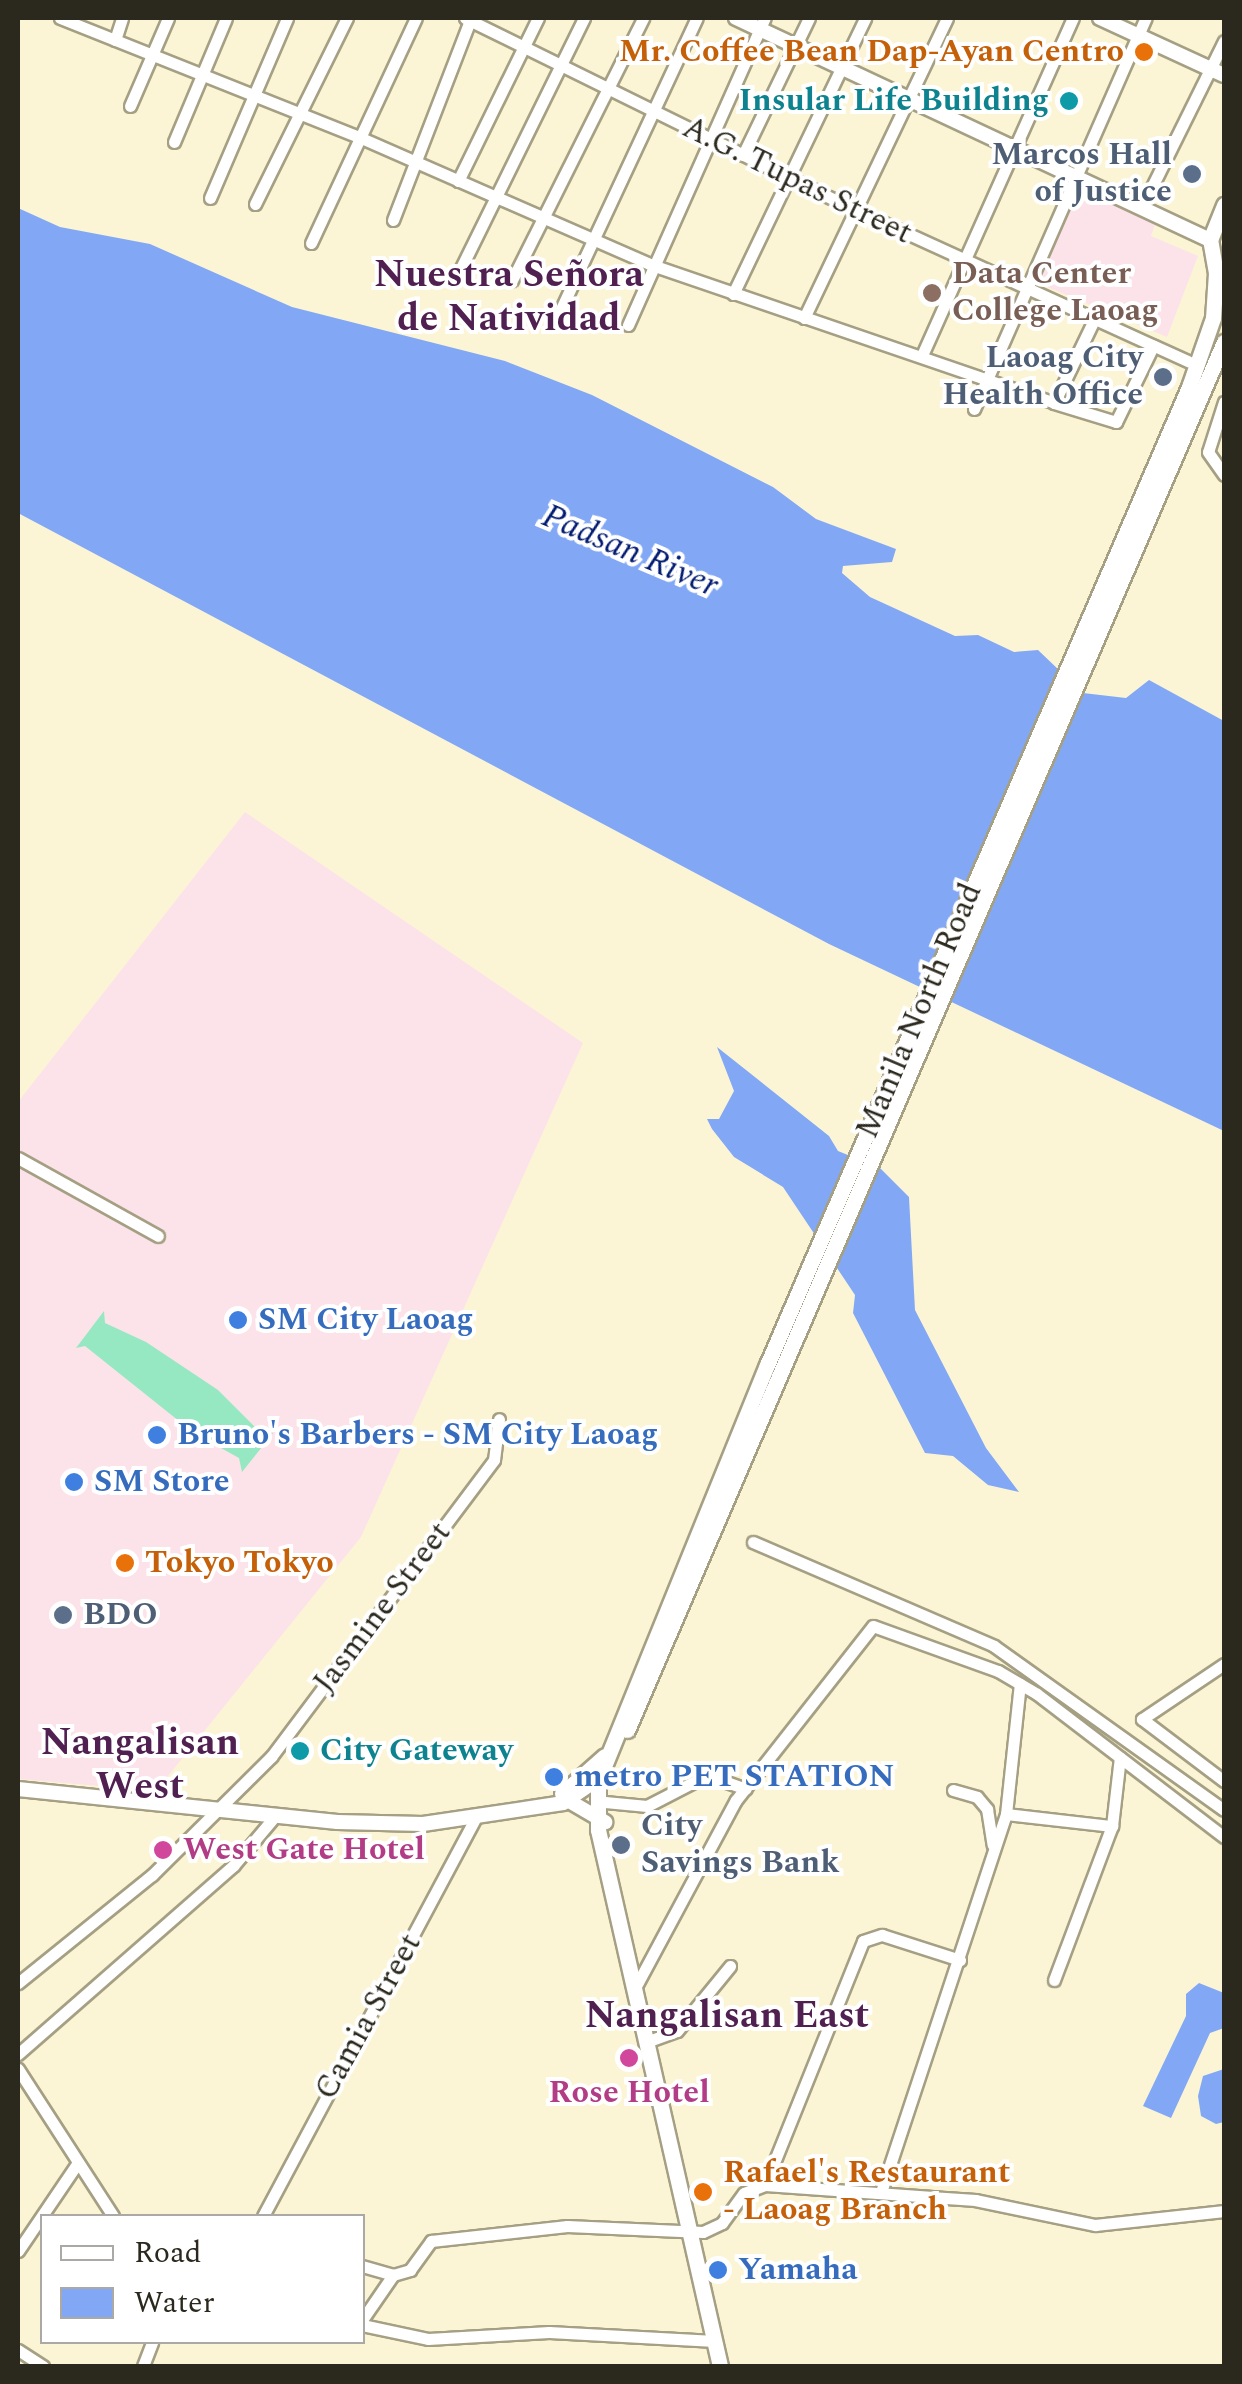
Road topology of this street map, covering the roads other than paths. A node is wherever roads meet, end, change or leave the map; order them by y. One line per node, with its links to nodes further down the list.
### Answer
1 (60, 18): 20 (street)
2 (122, 18): 23 (street)
3 (168, 18): 27 (street)
4 (226, 18): 31 (street)
5 (287, 18): 33 (street)
6 (347, 18): 37 (street)
7 (416, 18): 38 (street)
8 (469, 18): 26 (street, A.G. Tupas Street); 43 (street)
9 (538, 18): 26 (street)
10 (584, 18): 28 (street)
11 (643, 18): 32 (street)
12 (696, 18): 36 (street)
13 (736, 18): 21 (main road)
14 (809, 18): 25 (street)
15 (865, 18): 29 (street)
16 (946, 18): 34 (street)
17 (1072, 18): 41 (street)
18 (1100, 18): 22 (main road)
19 (1146, 18): 22 (street)
20 (76, 21): 23 (street)
21 (763, 23): 25 (main road); 39 (street)
22 (1138, 34): 30 (main road); 44 (street)
23 (115, 40): 27 (street)
24 (1224, 41): 30 (street)
25 (796, 45): 29 (main road); 42 (street)
26 (524, 46): 28 (street, A.G. Tupas Street); 46 (street)
27 (152, 56): 31 (street); 35 (street)
28 (558, 64): 32 (street, A.G. Tupas Street); 47 (street)
29 (841, 67): 34 (main road); 45 (street)
30 (1219, 72): 51 (street)
31 (202, 76): 33 (street); 40 (street)
32 (607, 90): 36 (street, A.G. Tupas Street); 53 (street)
33 (252, 95): 37 (street); 48 (street)
34 (909, 98): 41 (main road); 52 (street)
35 (130, 106)
36 (652, 110): 39 (street, A.G. Tupas Street); 55 (street)
37 (301, 114): 38 (street); 49 (street)
38 (359, 138): 43 (street); 57 (street)
39 (709, 138): 42 (street, A.G. Tupas Street); 59 (street)
40 (174, 142)
41 (1016, 147): 44 (main road); 58 (street)
42 (743, 154): 45 (street, A.G. Tupas Street)
43 (415, 162): 46 (street); 54 (street)
44 (1073, 174): 51 (main road); 62 (street)
45 (788, 177): 52 (street, A.G. Tupas Street); 63 (street)
46 (458, 181): 47 (street)
47 (492, 195): 53 (street); 60 (street)
48 (210, 198)
49 (255, 204)
50 (1224, 205): 56 (highway, Manila North Road)
51 (1142, 207): 56 (main road)
52 (856, 210): 58 (street, A.G. Tupas Street); 65 (street)
53 (542, 219): 55 (street); 61 (street)
54 (392, 220)
55 (590, 240): 59 (street); 64 (street)
56 (1210, 240): 76 (highway, Manila North Road)
57 (311, 244)
58 (964, 262): 62 (street, A.G. Tupas Street); 70 (street)
59 (652, 266): 63 (street); 67 (street)
60 (460, 270)
61 (512, 280)
62 (1023, 287): 66 (street, A.G. Tupas Street); 72 (street)
63 (733, 294): 65 (street)
64 (561, 310)
65 (804, 318): 70 (street)
66 (1094, 320): 69 (street, A.G. Tupas Street); 74 (street)
67 (628, 325)
68 (1224, 342): 76 (highway, Manila North Road)
69 (1153, 346): 71 (street, A.G. Tupas Street); 74 (street)
70 (923, 353): 72 (street)
71 (1188, 361)
72 (986, 376): 74 (street); 75 (street)
73 (1224, 402): 77 (street)
74 (1054, 404)
75 (974, 409)
76 (1165, 456): 85 (highway, Manila North Road)
77 (1224, 474)
78 (18, 1158): 79 (street)
79 (158, 1236)
80 (498, 1419): 91 (street, Jasmine Street)
81 (752, 1542): 92 (street)
82 (1224, 1664): 86 (street)
83 (1020, 1684): 84 (street); 88 (street); 94 (street)
84 (1120, 1757): 98 (street); 99 (street)
85 (604, 1769): 90 (main road); 90 (main road); 97 (highway, Manila North Road)
86 (1224, 1781)
87 (18, 1788): 91 (main road)
88 (746, 1789): 97 (street); 105 (street)
89 (953, 1790): 100 (street)
90 (564, 1799): 93 (main road); 93 (main road); 97 (main road)
91 (224, 1809): 95 (main road); 104 (street, Jasmine Street)
92 (1224, 1810)
93 (509, 1811): 96 (main road)
94 (1006, 1814): 98 (street); 100 (street)
95 (276, 1815): 96 (main road); 107 (street)
96 (476, 1818): 115 (street, Camia Street)
97 (601, 1820): 105 (highway, Manila North Road)
98 (1112, 1826): 103 (street)
99 (1224, 1836)
100 (994, 1849): 101 (street)
101 (960, 1960): 110 (street); 111 (street)
102 (730, 1966): 106 (street)
103 (1054, 1980)
104 (18, 1983)
105 (633, 1992): 106 (highway, Manila North Road)
106 (646, 2042): 117 (highway, Manila North Road)
107 (18, 2054)
108 (18, 2069): 109 (street)
109 (77, 2164): 113 (street); 114 (street)
110 (765, 2185): 111 (street); 117 (street)
111 (881, 2192): 112 (street)
112 (1224, 2211)
113 (43, 2214)
114 (111, 2214)
115 (264, 2214)
116 (40, 2219): 118 (street)
117 (690, 2232): 120 (street); 123 (highway, Manila North Road)
118 (18, 2252)
119 (365, 2267): 120 (street)
120 (393, 2275): 121 (street)
121 (365, 2317)
122 (365, 2323): 123 (street)
123 (715, 2341): 126 (highway, Manila North Road)
124 (18, 2350): 125 (street)
125 (42, 2366)
126 (720, 2366)

